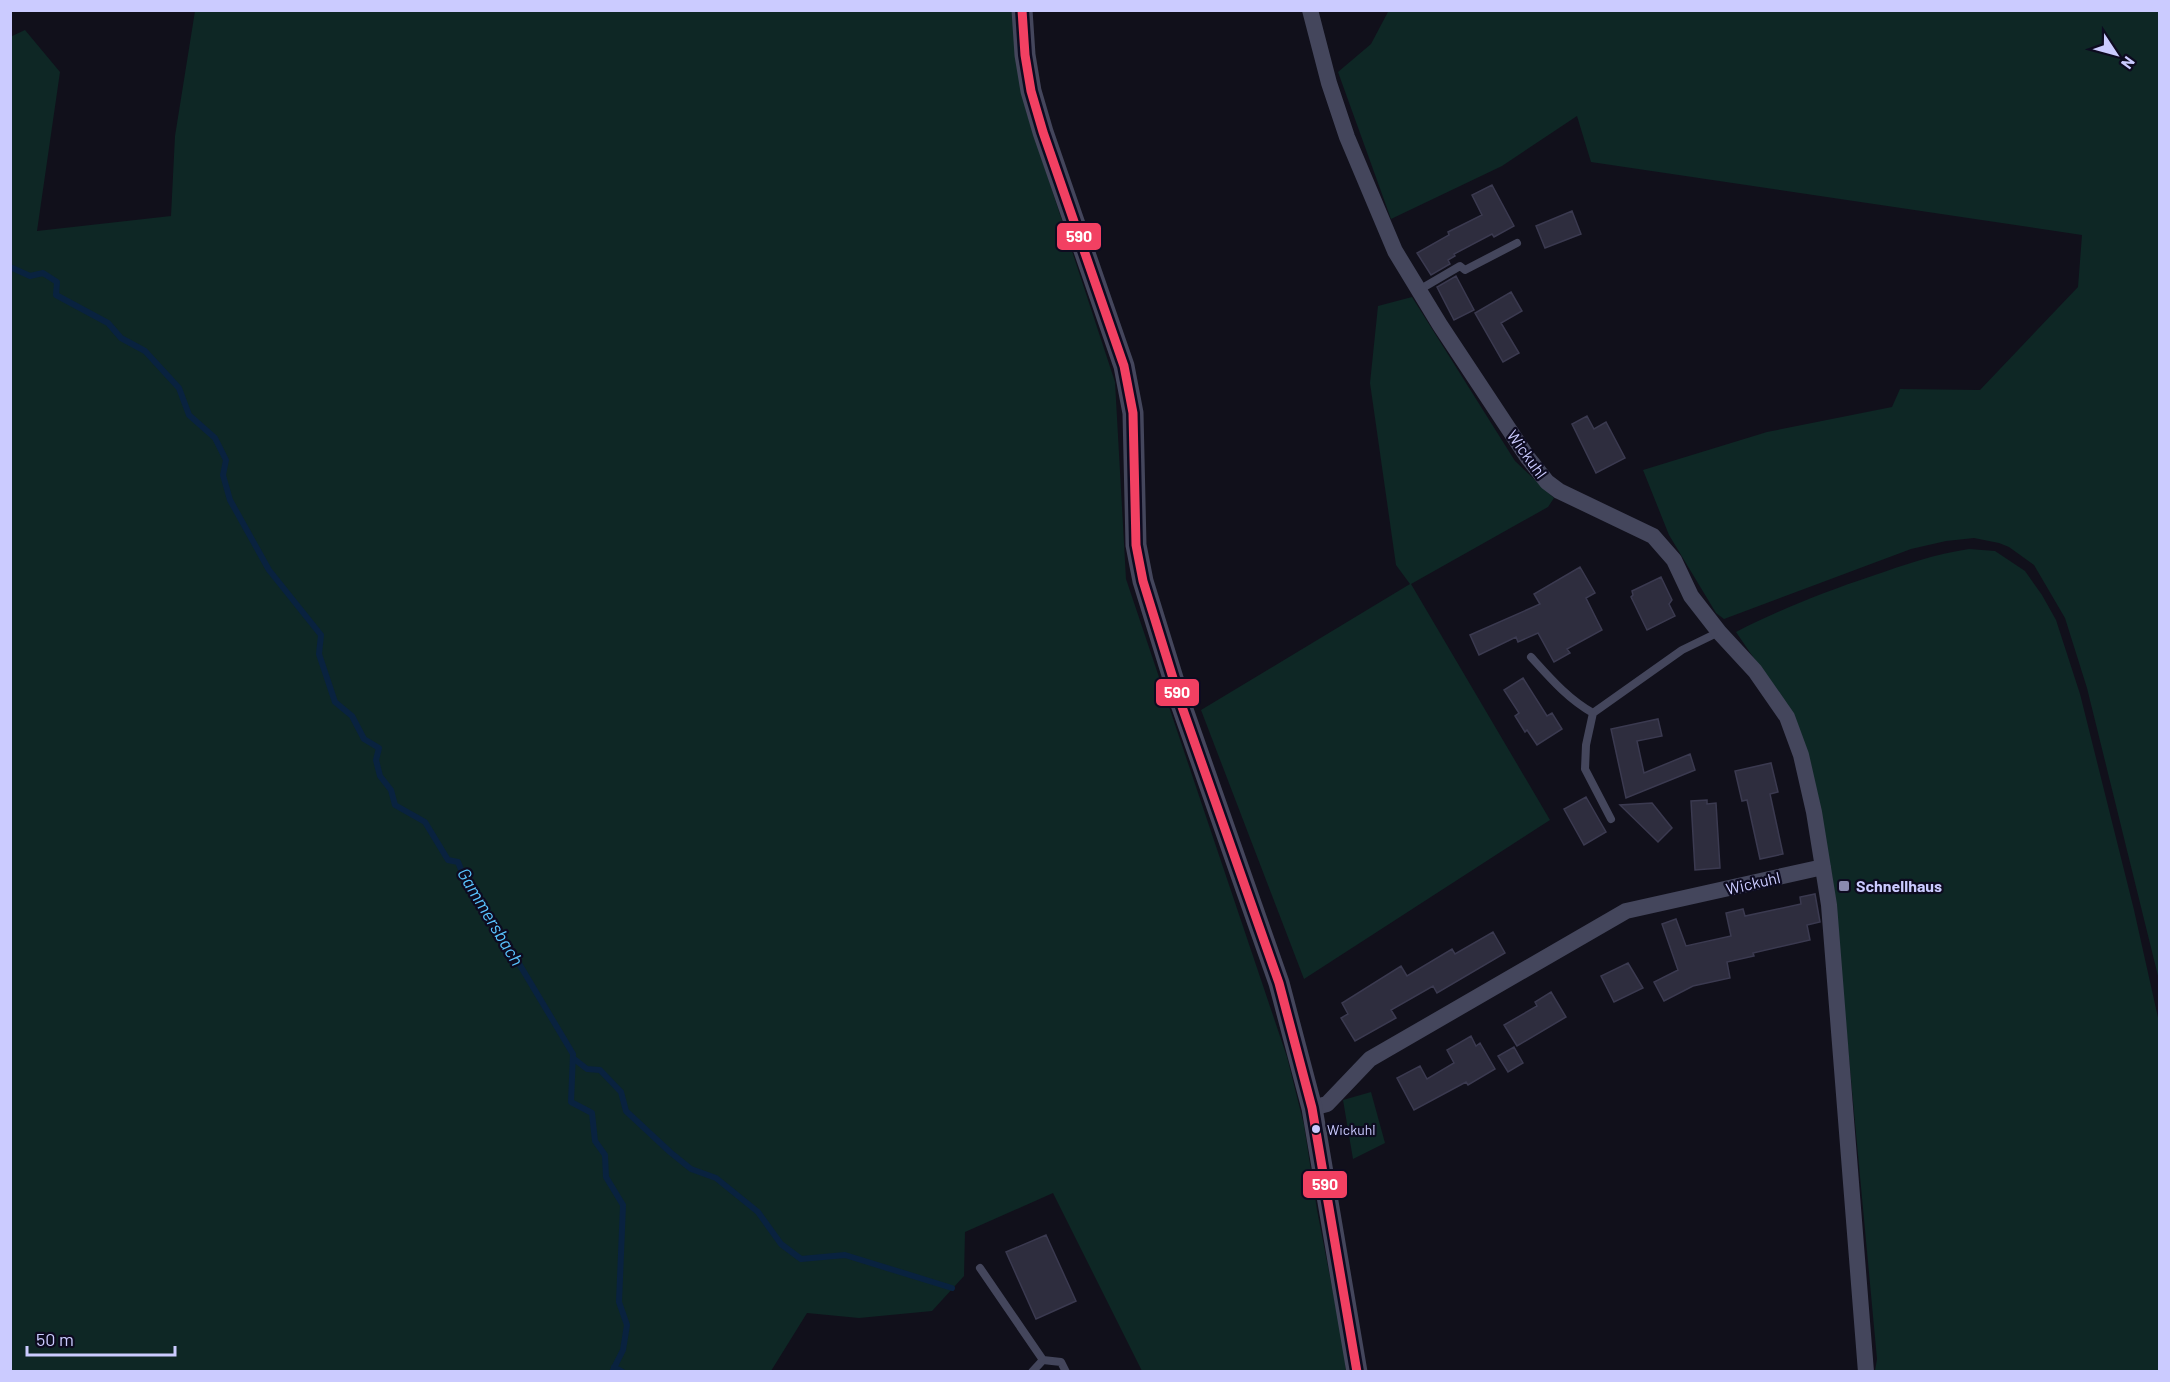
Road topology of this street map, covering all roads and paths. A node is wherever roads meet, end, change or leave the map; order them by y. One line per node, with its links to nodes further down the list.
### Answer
1 (1022, 10): 10 (street)
2 (1310, 10): 4 (street, Wickuhl)
3 (1516, 243): 4 (lane)
4 (1419, 290): 5 (street, Wickuhl)
5 (1719, 632): 7 (lane); 9 (street, Wickuhl)
6 (1531, 657): 7 (lane)
7 (1593, 713): 8 (lane)
8 (1611, 819)
9 (1823, 867): 10 (street, Wickuhl); 16 (street, Wickuhl)
10 (1312, 1108): 15 (street)
11 (980, 1268): 12 (lane)
12 (1043, 1360): 13 (lane); 14 (lane)
13 (1032, 1371)
14 (1066, 1371)
15 (1356, 1371)
16 (1866, 1371)

